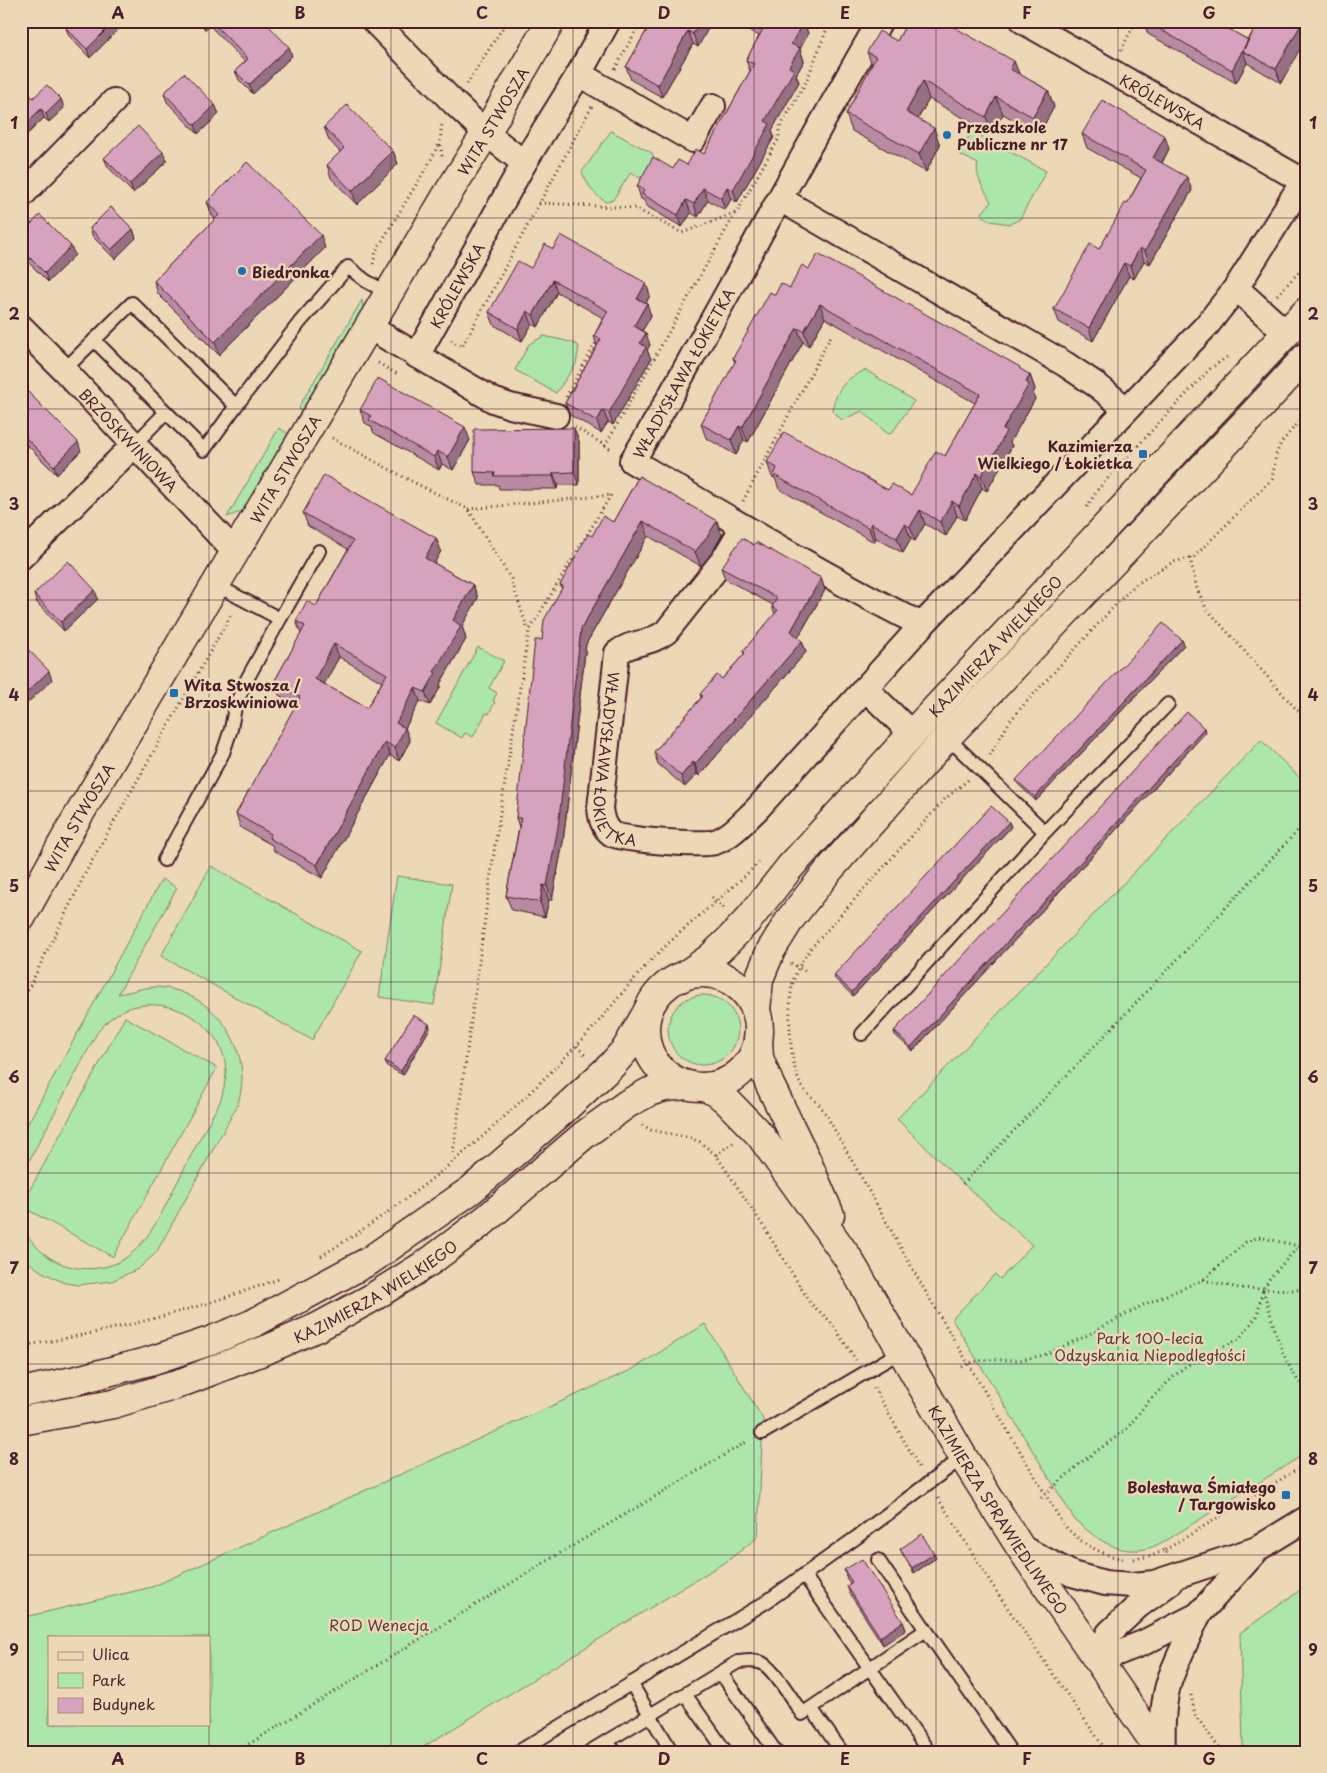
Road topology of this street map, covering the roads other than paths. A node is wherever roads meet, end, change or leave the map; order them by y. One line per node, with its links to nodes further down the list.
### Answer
1 (374, 21): 9 (street)
2 (550, 21): 9 (main road, WITA STWOSZA)
3 (608, 21): 6 (street, KRÓLEWSKA)
4 (880, 21): 13 (street, WŁADYSŁAWA ŁOKIETKA)
5 (1024, 21): 11 (street, KRÓLEWSKA)
6 (579, 74): 8 (street); 10 (street, KRÓLEWSKA)
7 (114, 101): 12 (street)
8 (713, 106)
9 (486, 133): 10 (street); 15 (main road, WITA STWOSZA)
10 (524, 163): 21 (street, KRÓLEWSKA)
11 (1305, 179): 14 (street, WŁADYSŁAWA ŁOKIETKA)
12 (21, 196)
13 (780, 199): 25 (street); 29 (street, WŁADYSŁAWA ŁOKIETKA)
14 (1236, 288): 19 (street); 25 (street, WŁADYSŁAWA ŁOKIETKA)
15 (388, 293): 18 (main road, WITA STWOSZA); 24 (lane)
16 (1306, 312): 19 (main road, KAZIMIERZA WIELKIEGO)
17 (21, 327): 23 (street, BRZOSKWINIOWA)
18 (369, 327): 21 (street); 31 (main road, WITA STWOSZA)
19 (1286, 333): 38 (main road, KAZIMIERZA WIELKIEGO)
20 (94, 340): 23 (lane); 24 (lane); 26 (lane)
21 (417, 356): 27 (street)
22 (1306, 357): 39 (main road, KAZIMIERZA WIELKIEGO)
23 (64, 370): 28 (street, BRZOSKWINIOWA)
24 (236, 406): 26 (lane)
25 (1126, 409): 35 (street, WŁADYSŁAWA ŁOKIETKA)
26 (166, 412): 28 (lane)
27 (556, 416)
28 (134, 445): 31 (street, BRZOSKWINIOWA); 32 (street)
29 (738, 524): 35 (street, WŁADYSŁAWA ŁOKIETKA); 36 (street, WŁADYSŁAWA ŁOKIETKA)
30 (319, 551): 34 (lane)
31 (235, 552): 33 (main road, WITA STWOSZA)
32 (21, 557)
33 (216, 585): 34 (lane); 42 (main road, WITA STWOSZA)
34 (280, 619): 41 (lane)
35 (922, 626): 36 (street, WŁADYSŁAWA ŁOKIETKA)
36 (866, 688): 38 (street)
37 (1168, 704): 40 (lane)
38 (912, 734): 43 (main road, KAZIMIERZA WIELKIEGO)
39 (947, 737): 40 (lane); 45 (main road, KAZIMIERZA WIELKIEGO)
40 (1045, 832): 46 (lane)
41 (164, 860)
42 (21, 918)
43 (681, 978): 44 (main road); 45 (main road)
44 (649, 1009): 48 (main road); 51 (main road, KAZIMIERZA WIELKIEGO)
45 (756, 1010): 47 (main road)
46 (862, 1034)
47 (758, 1039): 48 (main road); 49 (main road, KAZIMIERZA SPRAWIEDLIWEGO)
48 (696, 1086): 49 (main road, KAZIMIERZA SPRAWIEDLIWEGO); 52 (main road, KAZIMIERZA WIELKIEGO)
49 (848, 1258): 50 (main road, KAZIMIERZA SPRAWIEDLIWEGO)
50 (902, 1351): 53 (lane); 54 (main road, KAZIMIERZA SPRAWIEDLIWEGO)
51 (21, 1392)
52 (21, 1421)
53 (762, 1433)
54 (963, 1457): 56 (main road, KAZIMIERZA SPRAWIEDLIWEGO); 59 (lane)
55 (1306, 1519): 57 (street)
56 (1020, 1547): 60 (street); 63 (main road, KAZIMIERZA SPRAWIEDLIWEGO)
57 (1257, 1550): 60 (street); 61 (street)
58 (878, 1560): 62 (lane)
59 (804, 1575): 64 (lane); 66 (lane)
60 (1180, 1575): 63 (street)
61 (1198, 1615): 63 (street); 81 (street)
62 (926, 1630): 64 (lane); 80 (lane)
63 (1097, 1658): 81 (main road, KAZIMIERZA SPRAWIEDLIWEGO)
64 (870, 1668): 68 (lane); 79 (lane)
65 (721, 1673): 67 (lane); 68 (lane); 77 (lane)
66 (631, 1683): 69 (lane); 71 (lane)
67 (685, 1694): 69 (lane); 76 (lane)
68 (812, 1708): 78 (lane)
69 (649, 1715): 70 (lane); 75 (lane)
70 (607, 1741): 73 (lane); 74 (lane)
71 (537, 1747): 72 (lane)
72 (518, 1752)
73 (589, 1752)
74 (615, 1752)
75 (672, 1752)
76 (726, 1752)
77 (776, 1752)
78 (842, 1752)
79 (929, 1752)
80 (1011, 1752)
81 (1162, 1752)

